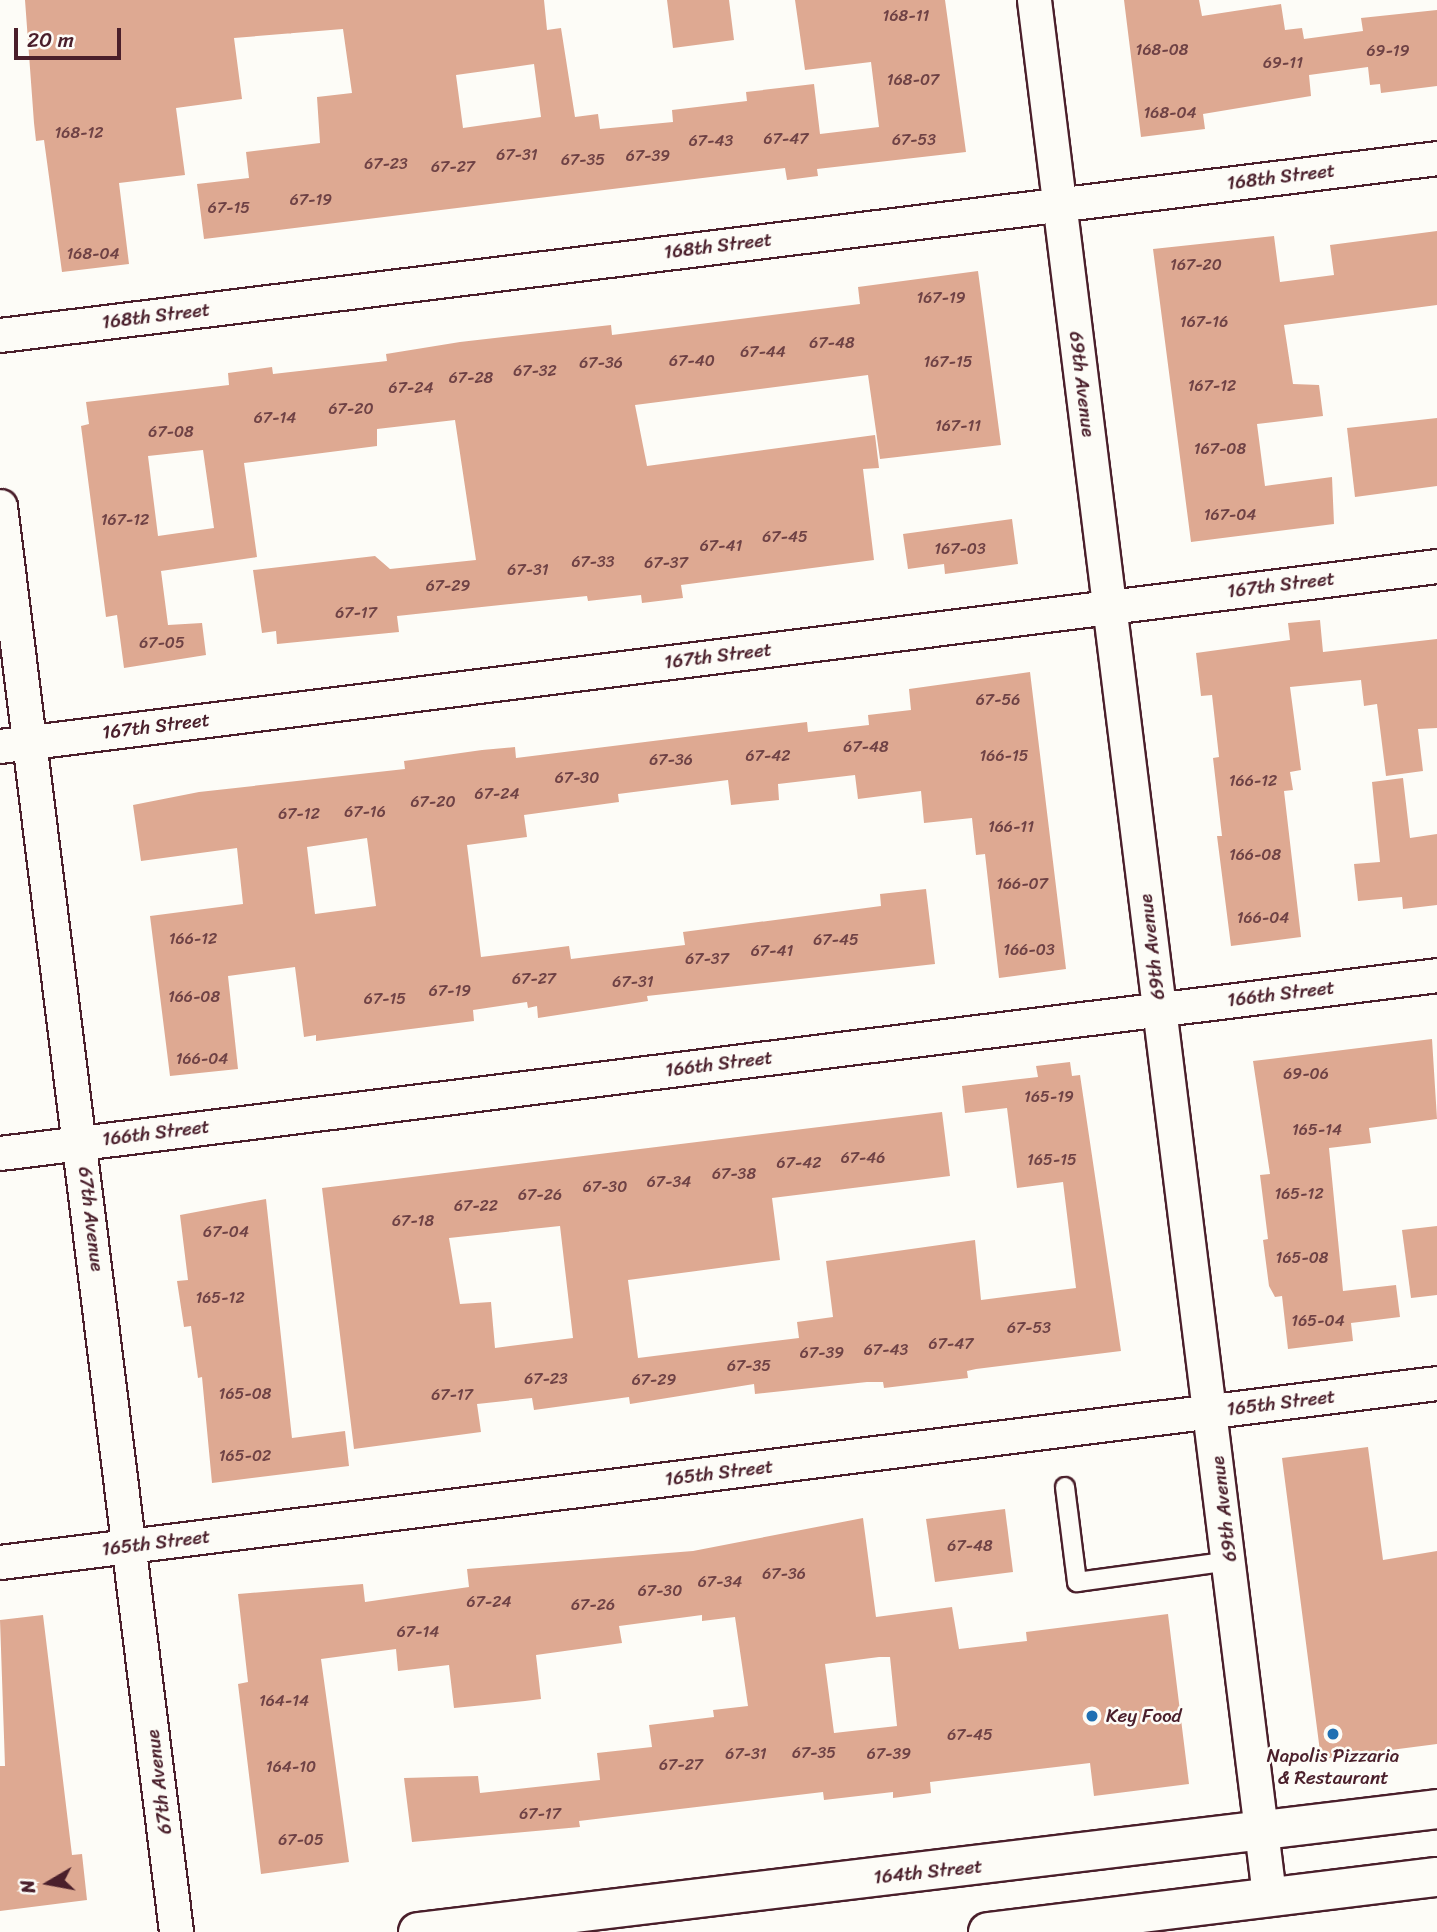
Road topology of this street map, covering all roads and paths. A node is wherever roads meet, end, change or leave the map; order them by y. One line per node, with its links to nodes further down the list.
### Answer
1 (1034, 0): 3 (street, 69th Avenue)
2 (1437, 158): 3 (street, 168th Street)
3 (1058, 204): 4 (street, 168th Street); 7 (street, 69th Avenue)
4 (0, 335)
5 (0, 506): 8 (street, 67th Avenue)
6 (1437, 566): 7 (street, 167th Street)
7 (1110, 607): 8 (street, 167th Street); 10 (street, 69th Avenue)
8 (15, 744): 11 (street, 67th Avenue)
9 (1437, 975): 10 (street, 166th Street)
10 (1160, 1010): 11 (street, 166th Street); 14 (street, 69th Avenue)
11 (81, 1143): 12 (street, 166th Street); 16 (street, 67th Avenue)
12 (0, 1153)
13 (1437, 1383): 14 (street, 165th Street)
14 (1213, 1411): 16 (street, 165th Street); 17 (street, 69th Avenue)
15 (1066, 1487): 17 (lane)
16 (131, 1546): 18 (street, 165th Street); 23 (street, 67th Avenue)
17 (1230, 1561): 20 (street, 69th Avenue)
18 (0, 1562)
19 (1437, 1809): 20 (street, 164th Street)
20 (1261, 1828): 22 (street, 69th Avenue); 24 (street, 164th Street)
21 (1437, 1877): 22 (street)
22 (1269, 1894): 25 (street)
23 (176, 1932)
24 (418, 1932)
25 (988, 1932)

